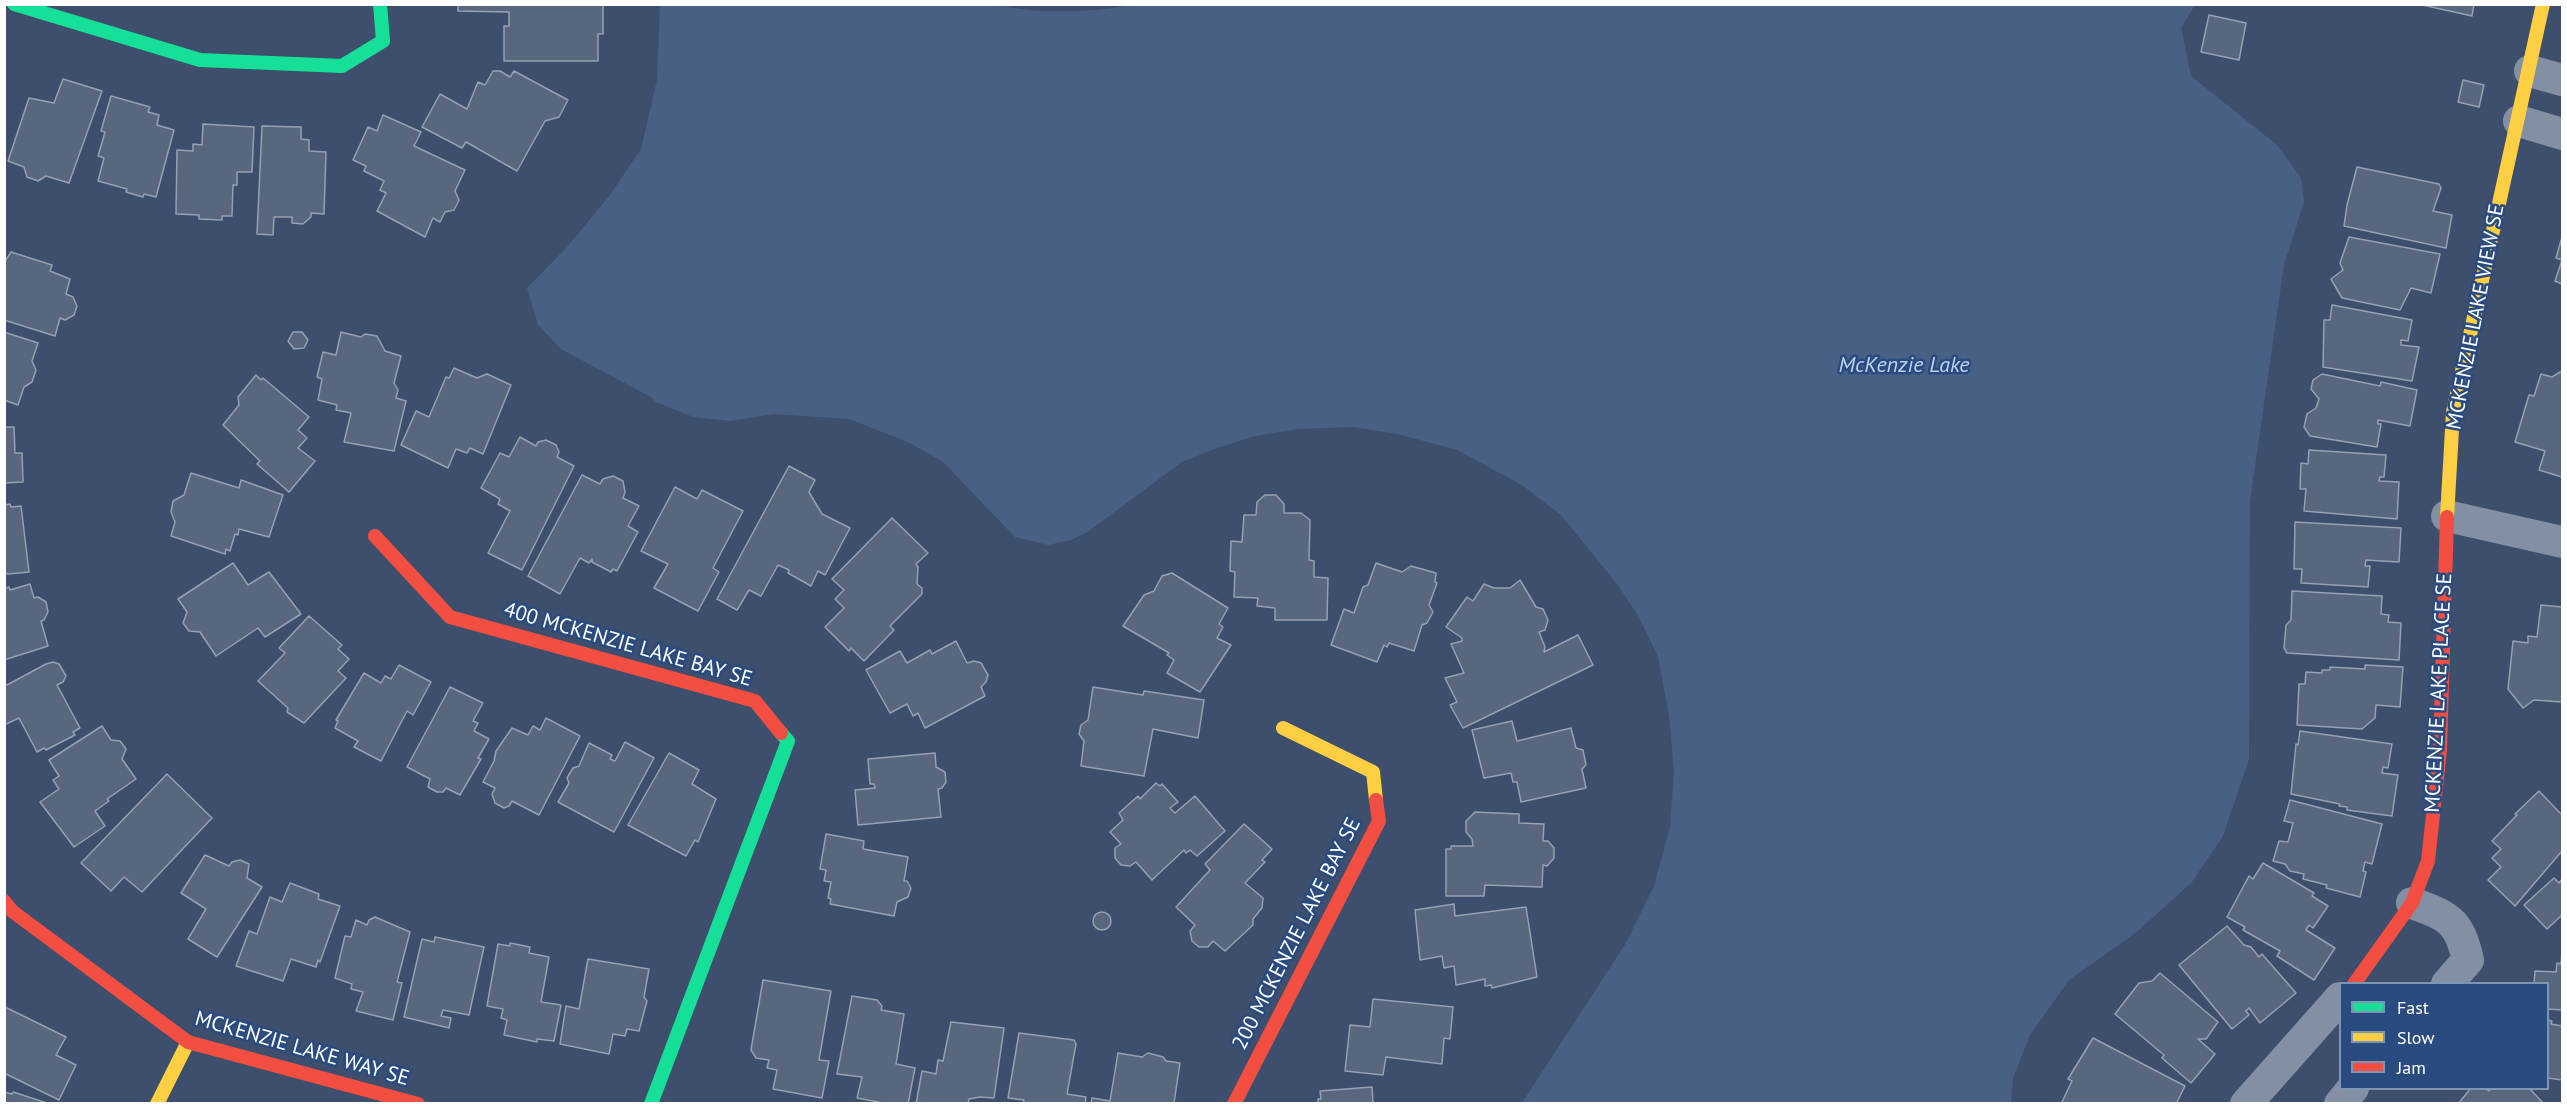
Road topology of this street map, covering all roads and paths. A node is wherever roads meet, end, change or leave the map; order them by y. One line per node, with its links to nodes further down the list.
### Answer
1 (14, 4): 2 (street)
2 (380, 4)
3 (2543, 4): 4 (street, MCKENZIE LAKE VIEW SE)
4 (2530, 71): 5 (street); 6 (street, MCKENZIE LAKE VIEW SE)
5 (2562, 80)
6 (2519, 121): 7 (street); 8 (street, MCKENZIE LAKE VIEW SE)
7 (2562, 134)
8 (2447, 516): 10 (street); 13 (street, MCKENZIE LAKE PLACE SE)
9 (375, 536): 21 (street, 400 MCKENZIE LAKE BAY SE)
10 (2562, 542)
11 (1283, 728): 22 (street, 200 MCKENZIE LAKE BAY SE)
12 (4, 901): 17 (street, MCKENZIE LAKE WAY SE)
13 (2412, 903): 14 (street, MCKENZIE LAKE PLACE SE); 15 (street)
14 (2355, 982)
15 (2449, 982)
16 (2339, 999): 23 (street)
17 (188, 1042): 19 (street); 20 (street, MCKENZIE LAKE WAY SE)
18 (2352, 1090): 24 (street)
19 (157, 1104)
20 (418, 1104)
21 (651, 1104)
22 (1234, 1104)
23 (2246, 1104)
24 (2340, 1104)

